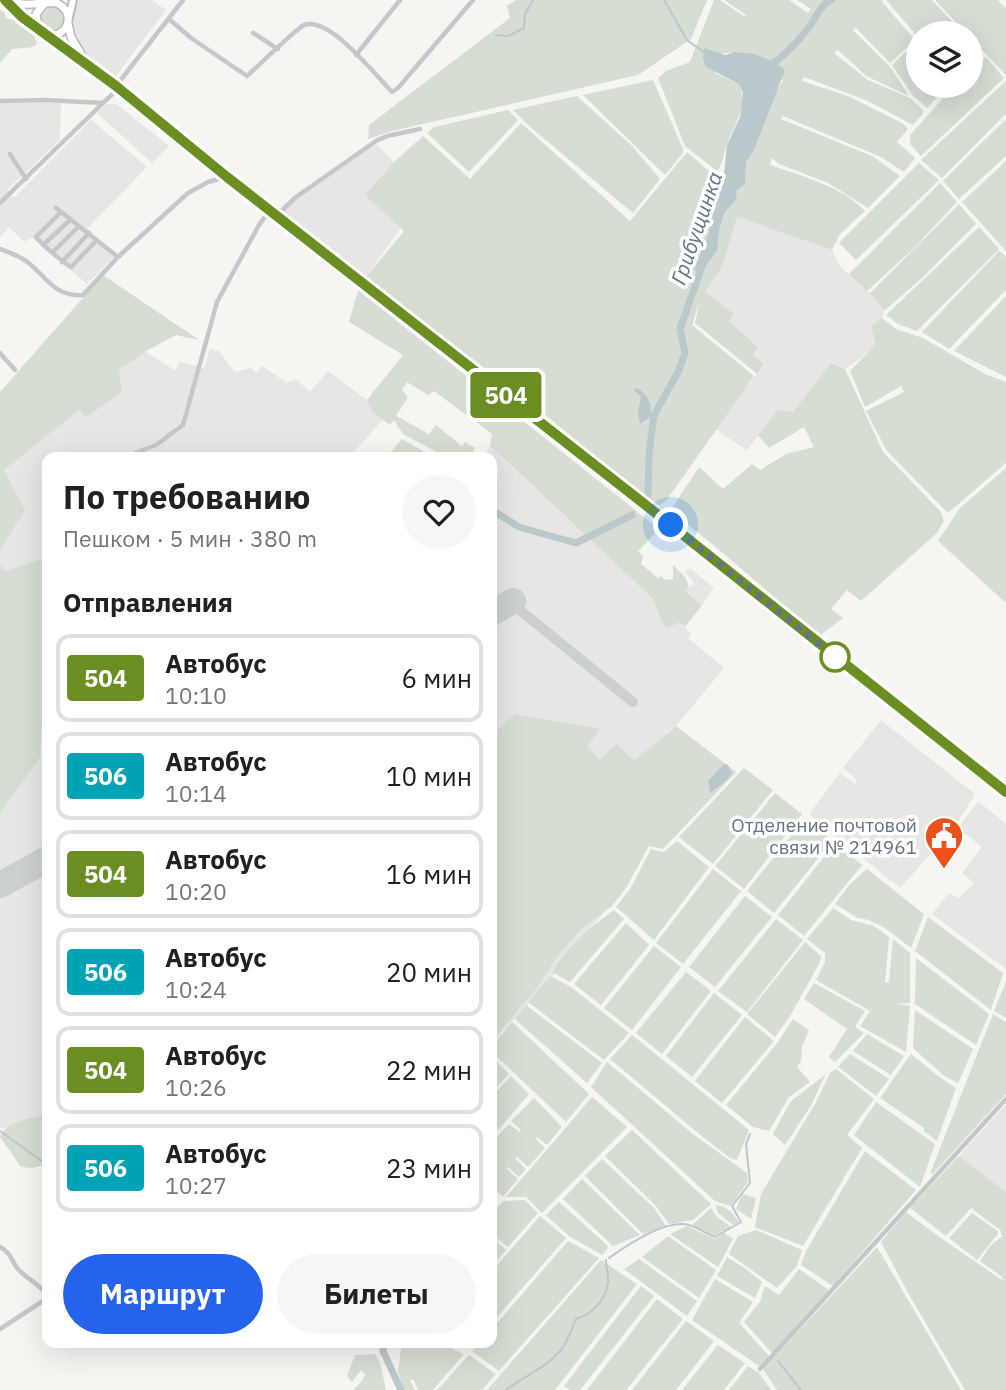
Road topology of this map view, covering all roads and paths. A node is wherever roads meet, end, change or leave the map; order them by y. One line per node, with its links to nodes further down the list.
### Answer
1 (5, 0): 10 (main road)
2 (11, 0): 7 (main road)
3 (73, 0): 9 (main road)
4 (183, 0): 8 (street)
5 (400, 0): 13 (street)
6 (474, 0): 13 (street)
7 (51, 2): 9 (main road); 10 (main road)
8 (169, 19): 12 (street); 15 (street)
9 (68, 20): 10 (main road); 14 (main road)
10 (42, 32): 14 (main road)
11 (253, 33): 12 (street)
12 (278, 49): 13 (street)
13 (356, 55)
14 (92, 67): 15 (main road)
15 (118, 87): 17 (street); 20 (main road)
16 (0, 101): 17 (street)
17 (103, 103): 21 (street)
18 (420, 129): 23 (street)
19 (10, 154): 21 (street)
20 (227, 177): 23 (main road); 31 (street)
21 (26, 179): 22 (street)
22 (0, 203)
23 (274, 213): 35 (street); 36 (main road)
24 (71, 219): 25 (street); 28 (street); 28 (street)
25 (79, 226): 26 (street); 30 (street)
26 (89, 233): 27 (street); 32 (street)
27 (96, 241): 31 (street); 32 (street)
28 (43, 245): 30 (street)
29 (0, 249): 31 (street)
30 (53, 252): 32 (street)
31 (118, 257)
32 (62, 262)
33 (0, 353): 34 (street)
34 (15, 370)
35 (138, 452)
36 (1006, 792)
37 (1006, 1098): 42 (street)
38 (0, 1247): 39 (street)
39 (42, 1288)
40 (42, 1302): 41 (street)
41 (0, 1329)
42 (760, 1369)

